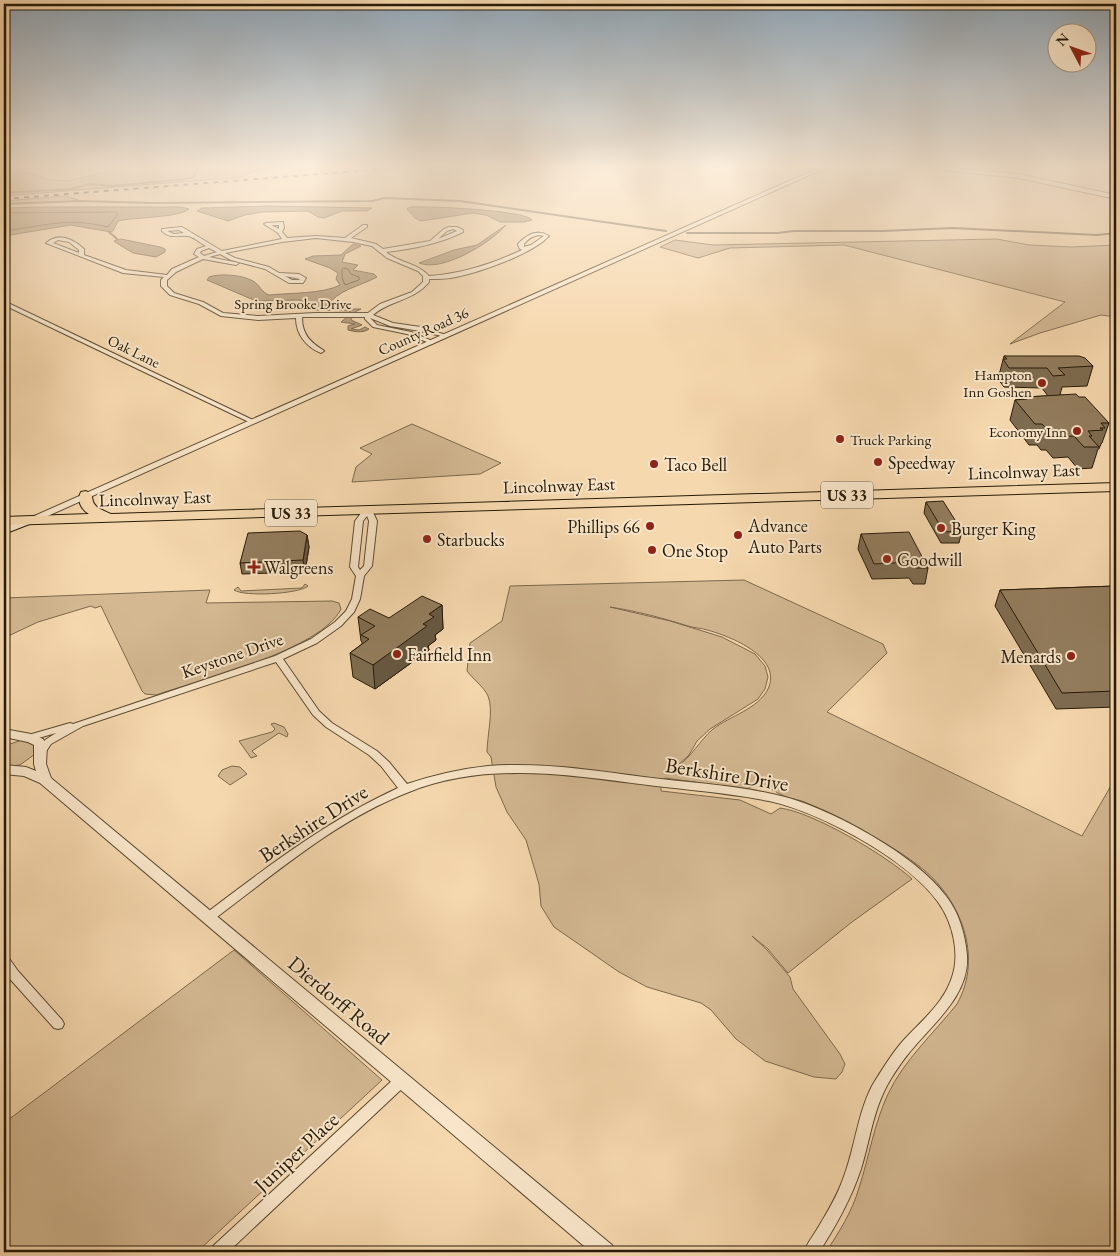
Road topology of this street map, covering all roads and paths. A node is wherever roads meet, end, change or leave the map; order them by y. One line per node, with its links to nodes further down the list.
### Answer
1 (695, 224): 21 (street, County Road 36)
2 (365, 226): 6 (street)
3 (280, 232): 5 (street)
4 (188, 234): 8 (street)
5 (285, 239): 6 (street); 11 (street)
6 (347, 239): 10 (street)
7 (432, 241): 7 (street); 10 (street)
8 (210, 246): 11 (street); 13 (street)
9 (526, 250): 9 (street); 17 (street)
10 (382, 251): 17 (street)
11 (222, 252): 13 (street); 14 (street)
12 (82, 254): 12 (street); 16 (street)
13 (204, 258): 14 (street); 16 (street)
14 (249, 263): 15 (street)
15 (279, 274)
16 (166, 276): 20 (street, Spring Brooke Drive)
17 (426, 278): 19 (street, Spring Brooke Drive)
18 (4, 303): 24 (street, Oak Lane)
19 (369, 315): 20 (street, Spring Brooke Drive); 21 (street, Spring Brooke Drive); 22 (street, Spring Brooke Drive)
20 (299, 316): 23 (street)
21 (444, 336): 22 (street, County Road 36)
22 (432, 342): 24 (street, County Road 36)
23 (321, 351)
24 (253, 422): 26 (street, County Road 36)
25 (1116, 487): 27 (highway, Lincolnway East / US 33)
26 (86, 496): 28 (highway); 29 (street, County Road 36)
27 (368, 510): 28 (highway, Lincolnway East / US 33); 32 (street, Keystone Drive); 32 (street, Keystone Drive)
28 (112, 518): 29 (highway, Lincolnway East / US 33)
29 (28, 521): 30 (highway, Lincolnway East / US 33); 31 (main road)
30 (4, 522)
31 (4, 531)
32 (360, 576): 33 (street, Keystone Drive)
33 (278, 658): 34 (street, Keystone Drive); 41 (street)
34 (80, 724): 36 (street, Keystone Drive); 38 (street, Keystone Drive)
35 (4, 733): 36 (street)
36 (25, 738): 37 (street); 38 (street)
37 (4, 743)
38 (40, 753): 39 (street, Dierdorff Road); 40 (street)
39 (6, 770): 40 (street, Dierdorff Road)
40 (46, 780): 42 (street, Dierdorff Road)
41 (405, 789): 42 (street, Berkshire Drive); 48 (street, Berkshire Drive)
42 (209, 917): 45 (street, Dierdorff Road)
43 (4, 960): 44 (street)
44 (58, 1024)
45 (402, 1080): 46 (street, Juniper Place); 47 (street, Dierdorff Road)
46 (217, 1252)
47 (605, 1252)
48 (810, 1252)

